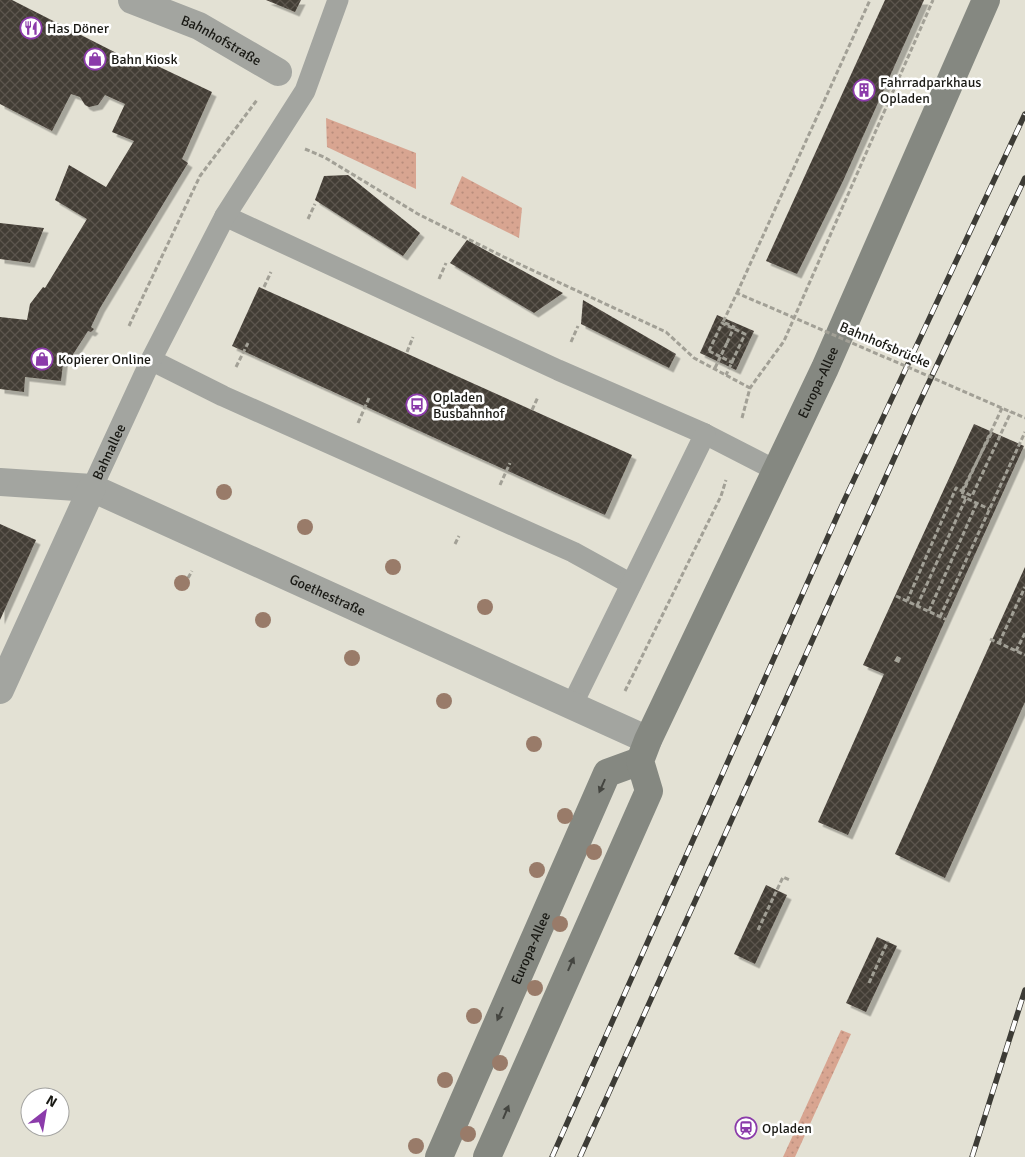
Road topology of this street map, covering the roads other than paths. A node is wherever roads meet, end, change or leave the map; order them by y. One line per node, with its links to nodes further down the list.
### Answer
1 (132, 0): 4 (street, Bahnhofstraße)
2 (338, 0): 5 (lane, Bahnallee)
3 (986, 0): 8 (main road, Europa-Allee)
4 (278, 72)
5 (225, 216): 6 (lane, Bahnallee); 7 (lane)
6 (150, 360): 10 (lane, Bahnallee); 11 (lane)
7 (705, 434): 8 (lane); 11 (lane)
8 (777, 471): 14 (main road, Europa-Allee)
9 (0, 482): 10 (street, Goethestraße)
10 (92, 488): 12 (street, Bahnallee); 13 (street, Goethestraße)
11 (631, 584): 13 (lane)
12 (0, 690)
13 (572, 704): 14 (street, Goethestraße)
14 (644, 751): 15 (main road, Europa-Allee, one-way to 15); 16 (main road, one-way to 14)
15 (438, 1157)
16 (487, 1157)

